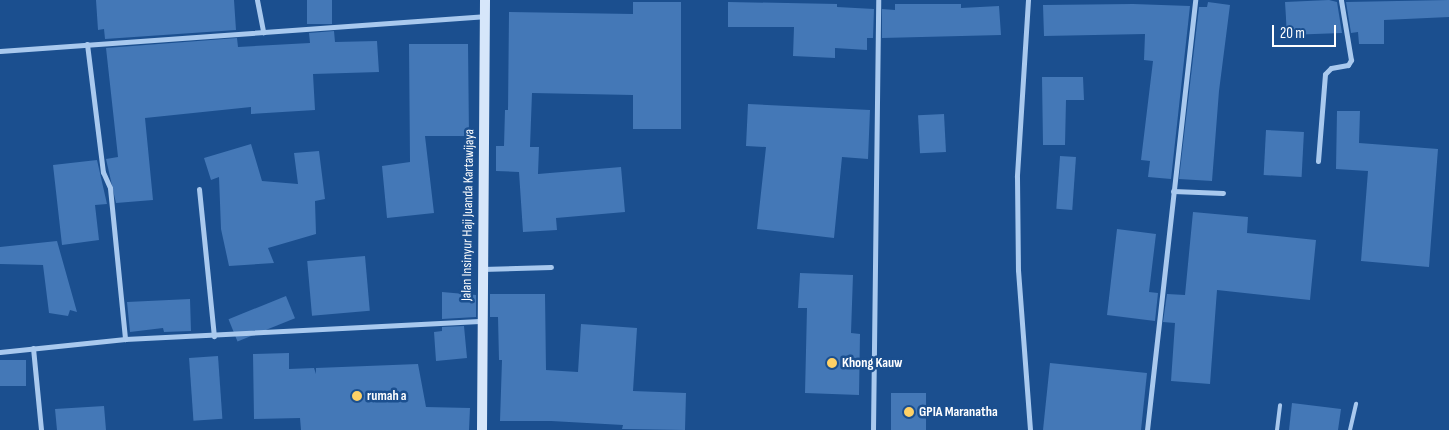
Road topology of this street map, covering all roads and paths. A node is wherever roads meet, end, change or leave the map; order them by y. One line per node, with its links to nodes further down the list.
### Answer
1 (257, 0): 8 (street)
2 (485, 0): 7 (main road, Jalan Insinyur Haji Juanda Kartawijaya)
3 (878, 0): 26 (street)
4 (1028, 0): 27 (street)
5 (1195, 0): 13 (street)
6 (1341, 0): 11 (street)
7 (485, 16): 8 (street); 16 (main road, Jalan Insinyur Haji Juanda Kartawijaya)
8 (263, 32): 9 (street)
9 (87, 44): 10 (street); 19 (street)
10 (0, 51)
11 (1318, 161)
12 (199, 189): 18 (street)
13 (1173, 191): 14 (street); 28 (street)
14 (1224, 193)
15 (551, 267): 16 (street)
16 (481, 269): 17 (main road, Jalan Insinyur Haji Juanda Kartawijaya)
17 (480, 321): 18 (street); 25 (main road, Jalan Insinyur Haji Juanda Kartawijaya)
18 (214, 336): 19 (street)
19 (124, 339): 20 (street)
20 (33, 348): 21 (street); 24 (street)
21 (0, 352)
22 (1356, 404): 30 (lane)
23 (1280, 405): 29 (lane)
24 (41, 430)
25 (482, 430)
26 (873, 430)
27 (1030, 430)
28 (1147, 430)
29 (1277, 430)
30 (1350, 430)

